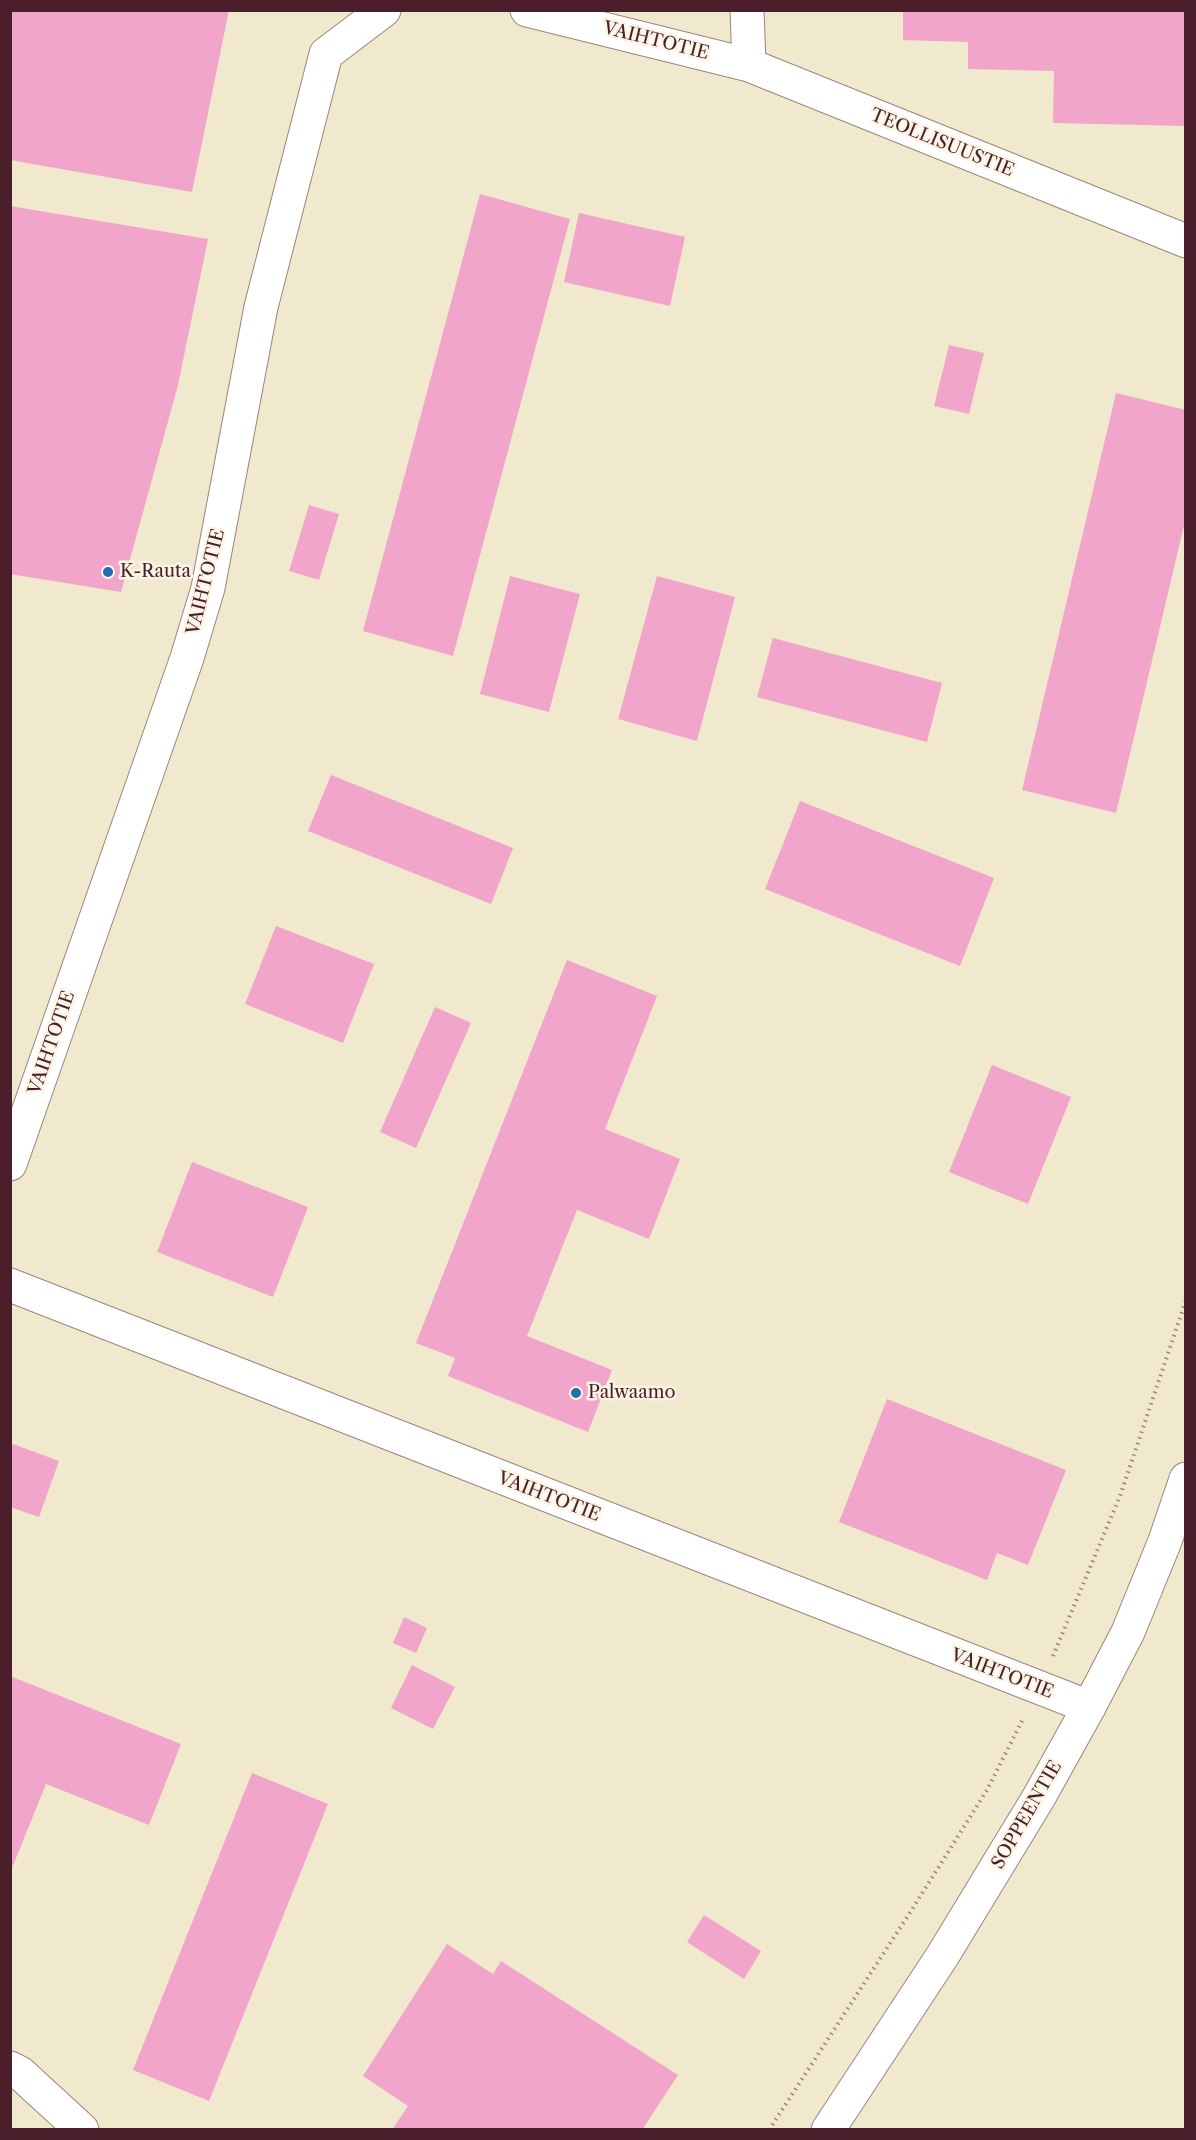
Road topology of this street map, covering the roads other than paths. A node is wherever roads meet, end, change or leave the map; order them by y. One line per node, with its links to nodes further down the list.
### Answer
1 (384, 10): 6 (street, VAIHTOTIE)
2 (527, 10): 4 (street, VAIHTOTIE)
3 (747, 10): 4 (street)
4 (749, 64): 5 (street, TEOLLISUUSTIE)
5 (1185, 241)
6 (10, 1164)
7 (10, 1285): 9 (street, VAIHTOTIE)
8 (1185, 1479): 9 (street, SOPPEENTIE)
9 (1089, 1707): 12 (street, SOPPEENTIE)
10 (10, 2068): 11 (street)
11 (82, 2130)
12 (828, 2130)

